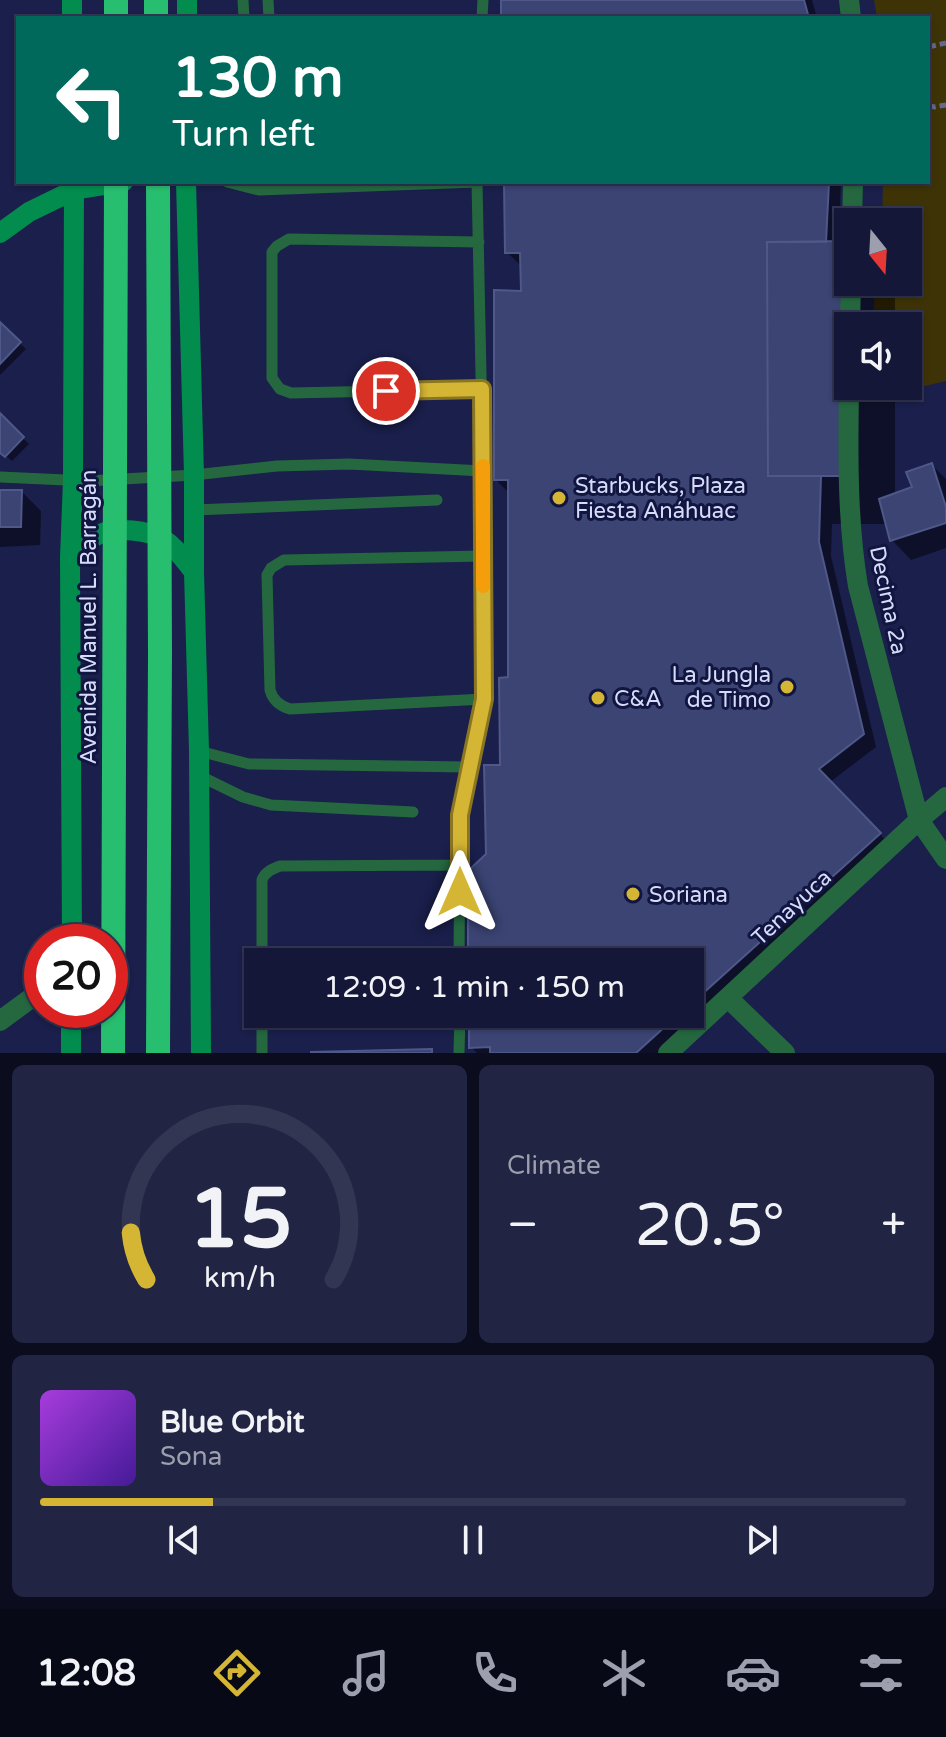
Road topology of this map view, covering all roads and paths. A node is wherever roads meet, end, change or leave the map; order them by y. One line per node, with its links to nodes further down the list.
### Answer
1 (98, 184): 9 (street)
2 (116, 184): 43 (highway, Avenida Manuel L. Barragán, bridge)
3 (158, 184): 44 (highway, bridge)
4 (186, 184): 16 (street)
5 (235, 184): 6 (lane)
6 (422, 184)
7 (477, 184): 12 (lane)
8 (853, 184): 10 (street)
9 (74, 186): 11 (street); 18 (street)
10 (852, 208)
11 (0, 233)
12 (479, 242): 13 (lane); 13 (lane)
13 (482, 389): 15 (lane)
14 (849, 400): 30 (street, Decima 2a)
15 (483, 471): 16 (lane); 21 (lane)
16 (194, 475): 18 (lane); 20 (street)
17 (0, 477): 18 (lane)
18 (73, 480): 22 (street)
19 (437, 500): 20 (lane)
20 (195, 510): 23 (street)
21 (483, 556): 24 (lane); 24 (lane)
22 (70, 558): 23 (street); 33 (street)
23 (194, 572): 25 (street)
24 (484, 699): 26 (lane)
25 (199, 751): 26 (lane); 27 (street)
26 (468, 767): 32 (lane)
27 (198, 775): 29 (lane); 45 (street)
28 (946, 797): 30 (street, Tenayuca)
29 (413, 812)
30 (919, 820): 31 (street); 36 (street, Tenayuca)
31 (946, 859)
32 (460, 865): 34 (lane); 35 (lane)
33 (72, 924)
34 (262, 948)
35 (459, 948)
36 (728, 998): 48 (street, Tenayuca); 49 (street)
37 (24, 1003): 38 (street)
38 (0, 1021)
39 (71, 1028): 42 (street)
40 (262, 1028): 46 (lane)
41 (460, 1028): 47 (lane)
42 (71, 1053)
43 (113, 1053)
44 (158, 1053)
45 (201, 1053)
46 (262, 1053)
47 (459, 1053)
48 (668, 1053)
49 (785, 1053)

